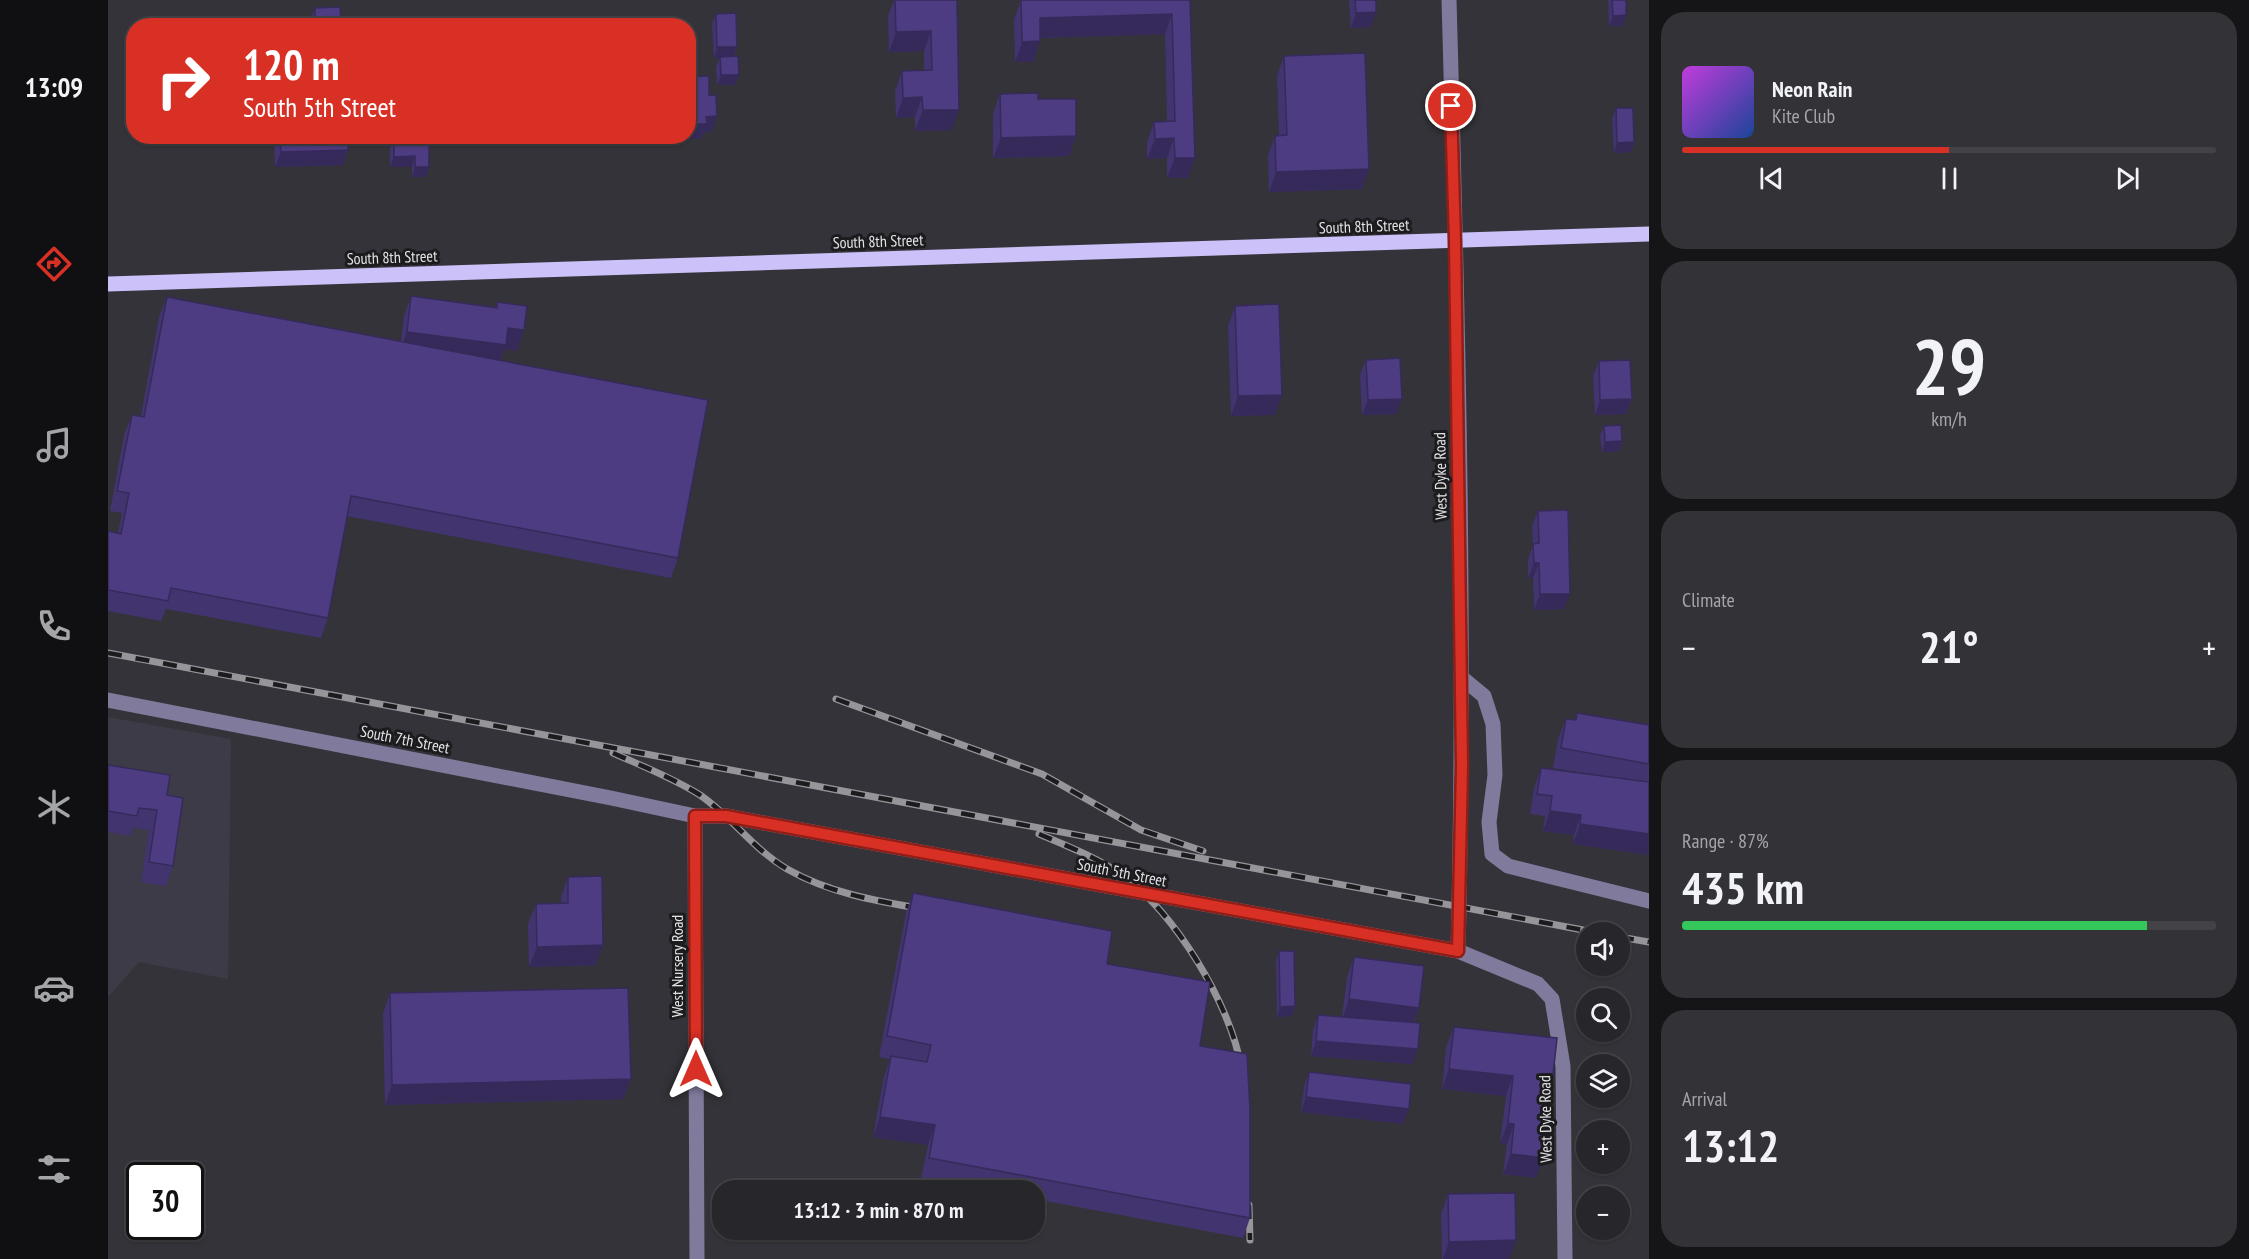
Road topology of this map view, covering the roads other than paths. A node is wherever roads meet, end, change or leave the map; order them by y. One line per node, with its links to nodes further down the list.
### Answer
1 (1449, 0): 3 (street, West Dyke Road)
2 (1649, 234): 3 (main road, South 8th Street)
3 (1455, 241): 4 (main road, South 8th Street); 5 (street, West Dyke Road)
4 (108, 284)
5 (1461, 678): 8 (street); 9 (street, West Dyke Road)
6 (108, 700): 7 (street, South 7th Street)
7 (695, 816): 9 (street, South 5th Street); 11 (street, West Nursery Road)
8 (1649, 901)
9 (1458, 951): 10 (street, South 5th Street)
10 (1538, 984): 12 (street, West Dyke Road)
11 (698, 1259)
12 (1565, 1259)

